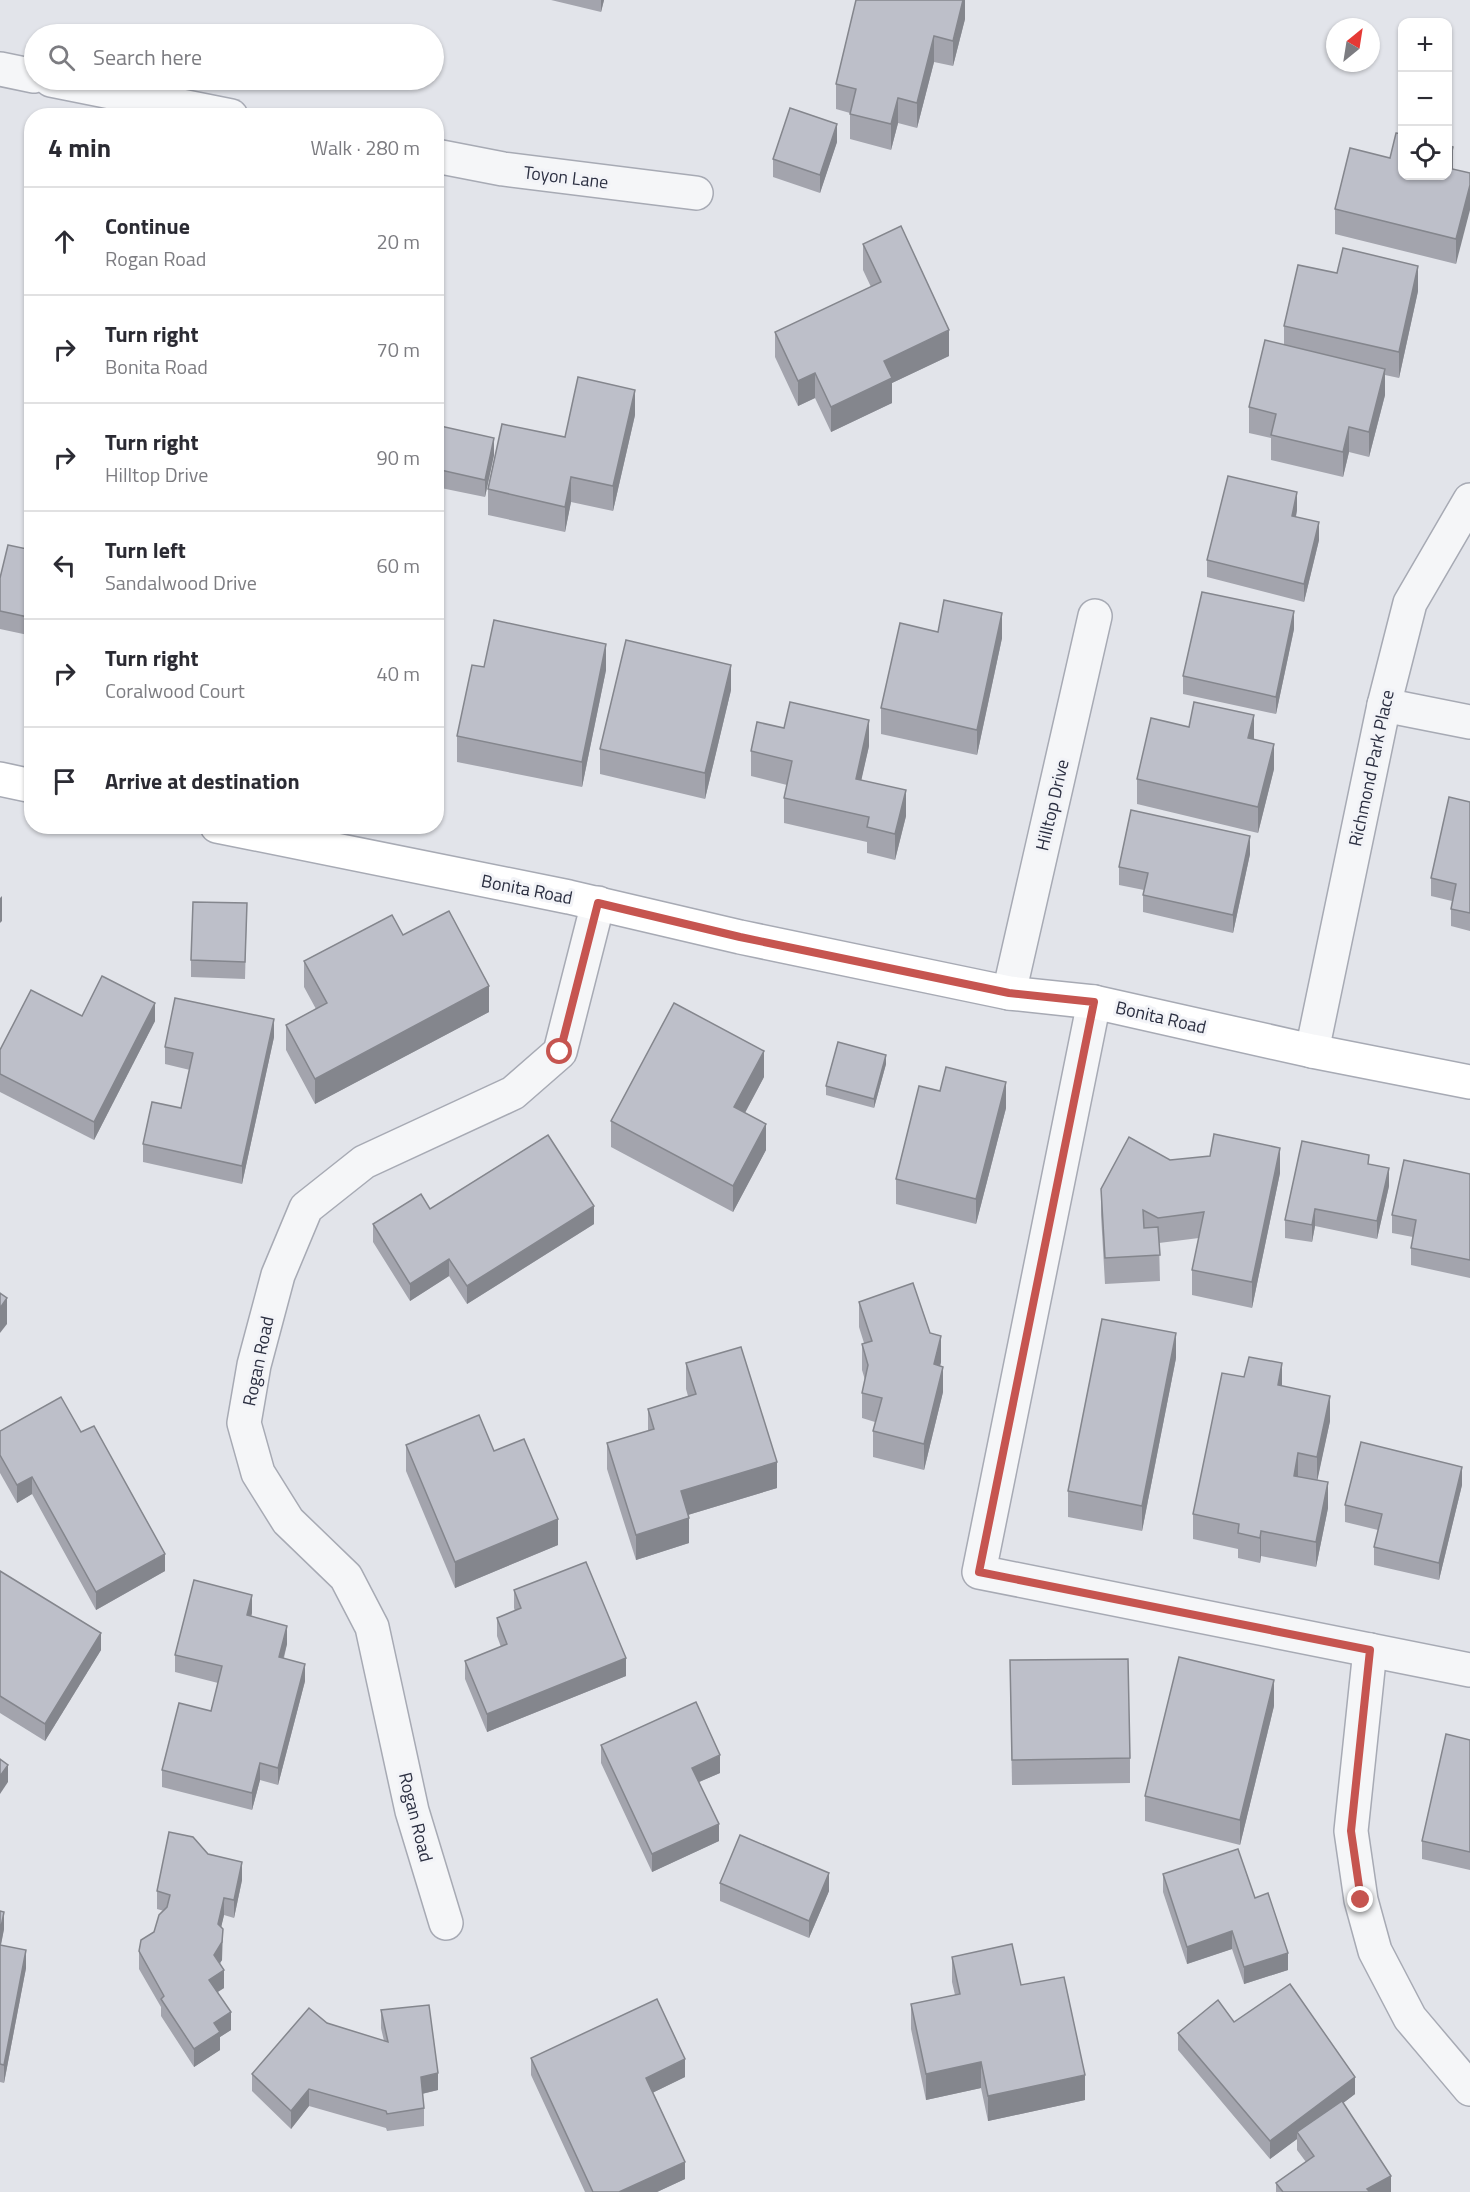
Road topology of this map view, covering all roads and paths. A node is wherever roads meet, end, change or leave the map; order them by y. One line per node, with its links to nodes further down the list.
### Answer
1 (0, 69): 2 (street)
2 (24, 74)
3 (101, 90): 4 (street)
4 (191, 108)
5 (444, 158): 6 (street, Toyon Lane)
6 (696, 193)
7 (1470, 500): 9 (street, Richmond Park Place)
8 (1095, 616): 15 (street, Hilltop Drive)
9 (1384, 705): 10 (street); 17 (street, Richmond Park Place)
10 (1470, 722)
11 (0, 779): 12 (street)
12 (24, 784)
13 (257, 834): 14 (street, Bonita Road)
14 (598, 903): 15 (street, Bonita Road); 21 (street, Rogan Road)
15 (1009, 993): 16 (street, Bonita Road)
16 (1094, 1002): 17 (street, Bonita Road); 19 (street)
17 (1312, 1051): 18 (street, Bonita Road)
18 (1470, 1082)
19 (1370, 1650): 20 (street); 22 (street)
20 (1470, 1670)
21 (446, 1923)
22 (1470, 2089)

